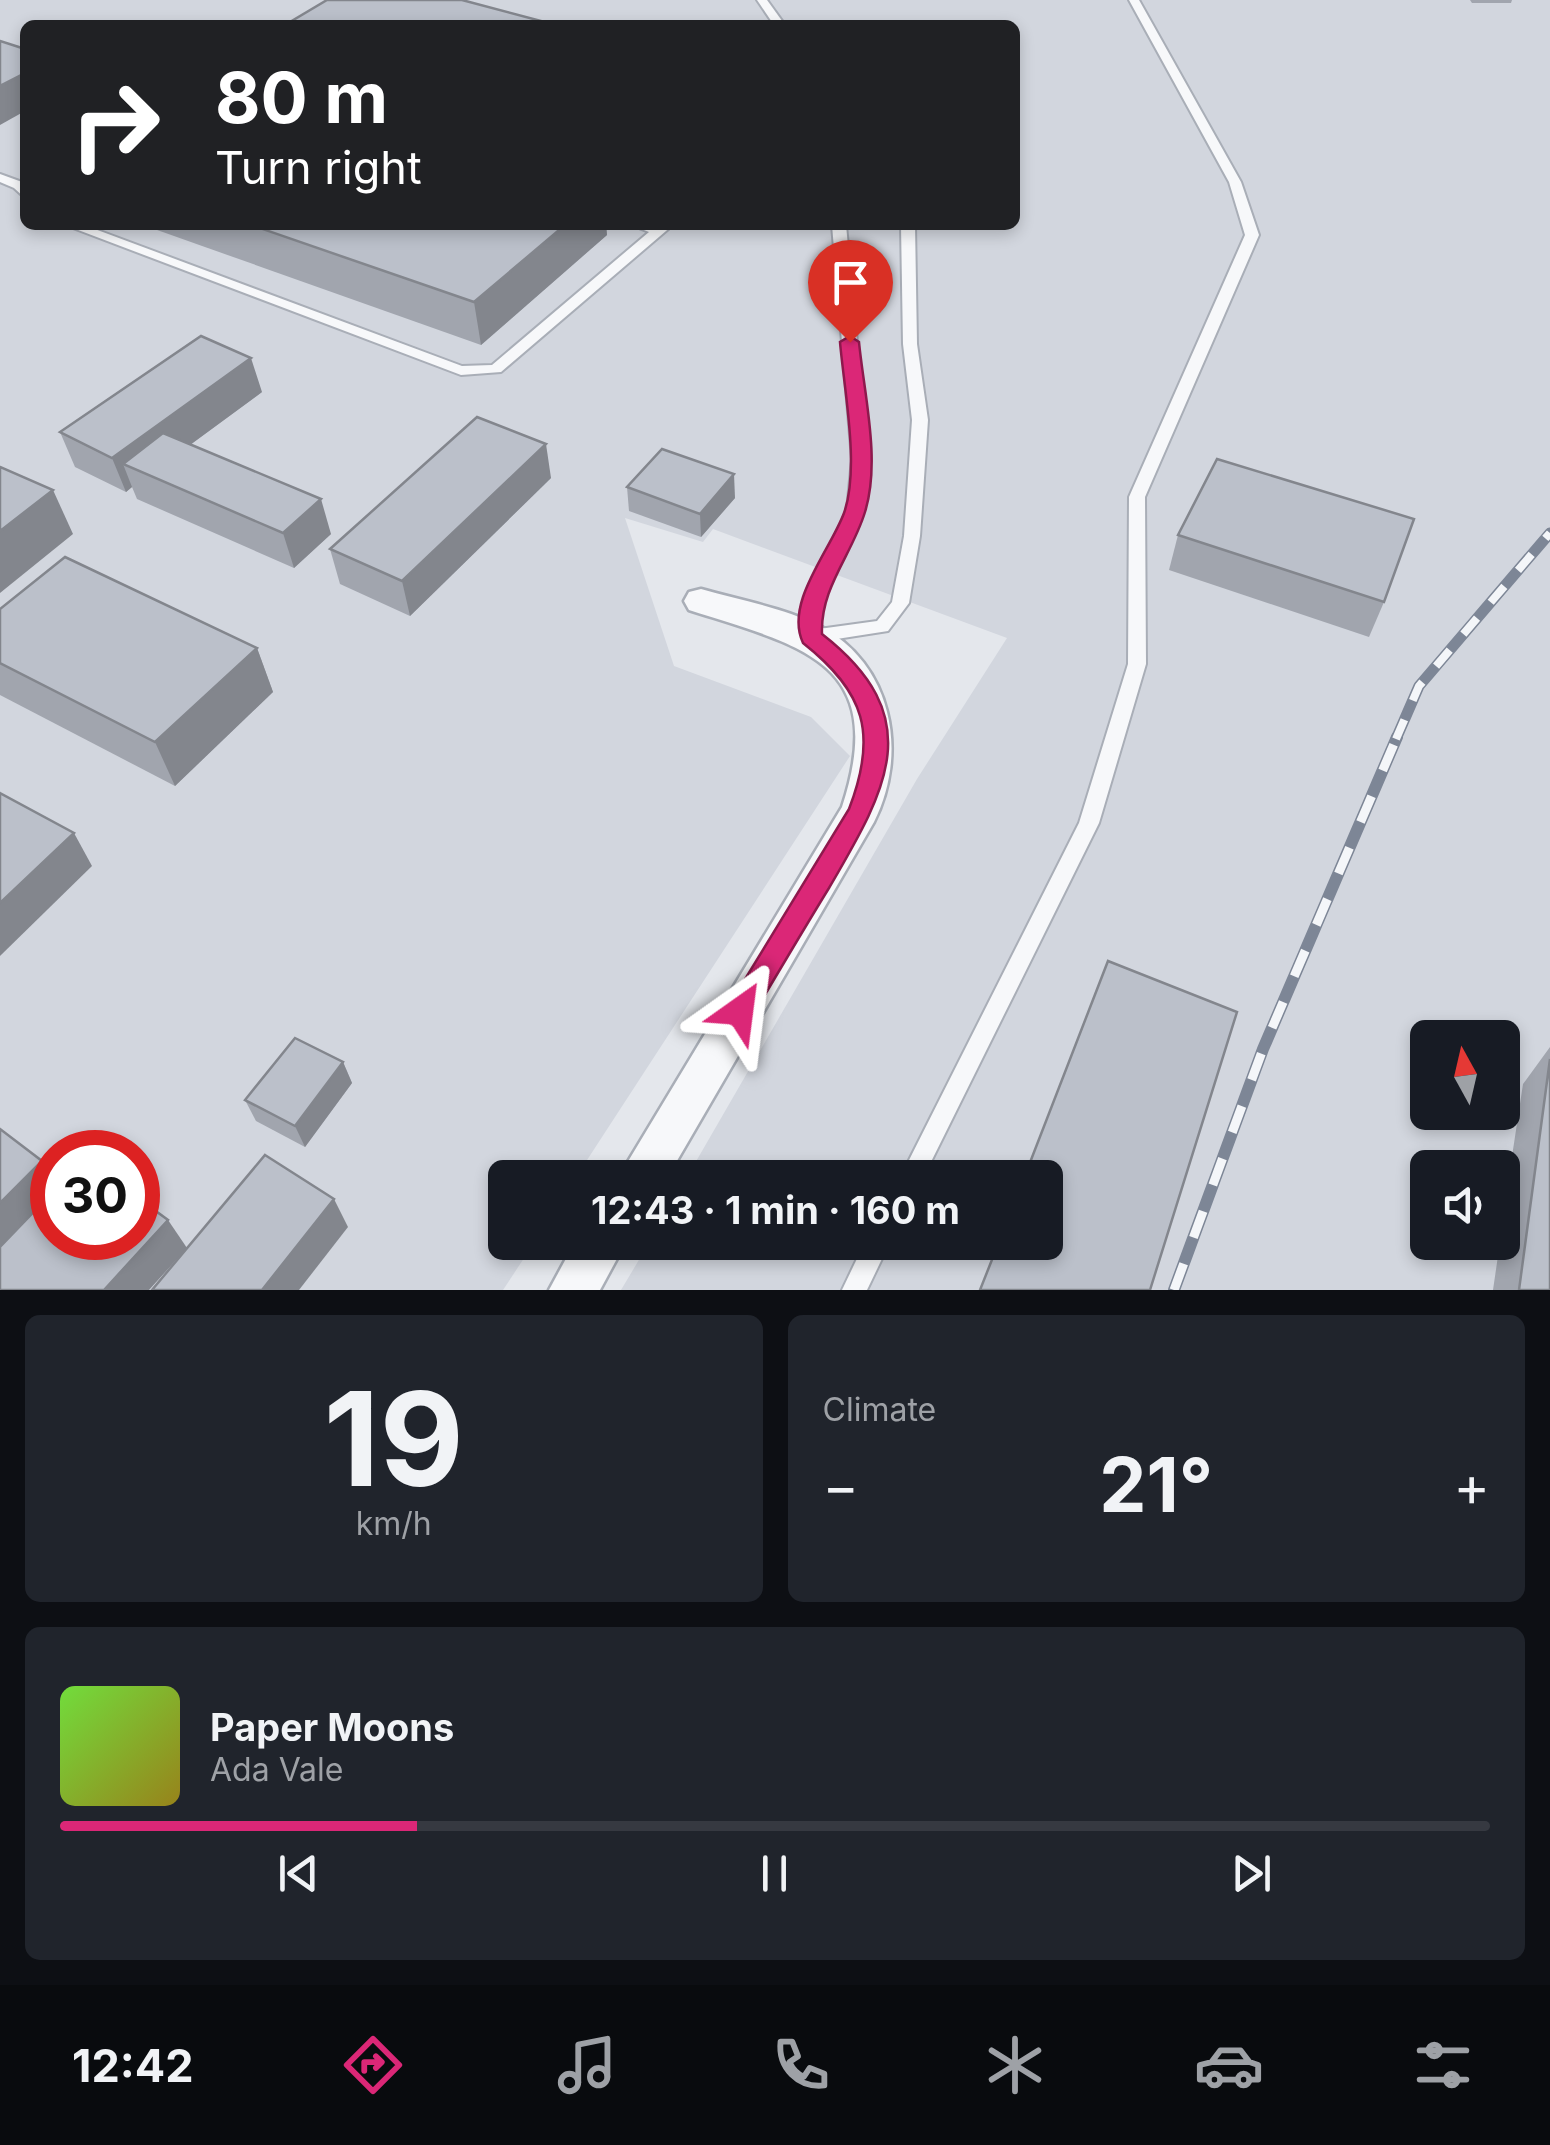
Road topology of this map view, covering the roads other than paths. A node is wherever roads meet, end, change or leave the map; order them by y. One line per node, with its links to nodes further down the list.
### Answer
1 (1134, 0): 9 (lane)
2 (85, 230): 3 (lane)
3 (660, 230)
4 (839, 230): 7 (lane)
5 (908, 230): 7 (lane)
6 (701, 601): 7 (street)
7 (811, 638): 8 (street)
8 (651, 1160)
9 (920, 1160)
10 (591, 1260): 12 (street)
11 (869, 1260): 13 (lane)
12 (573, 1290)
13 (854, 1290)

